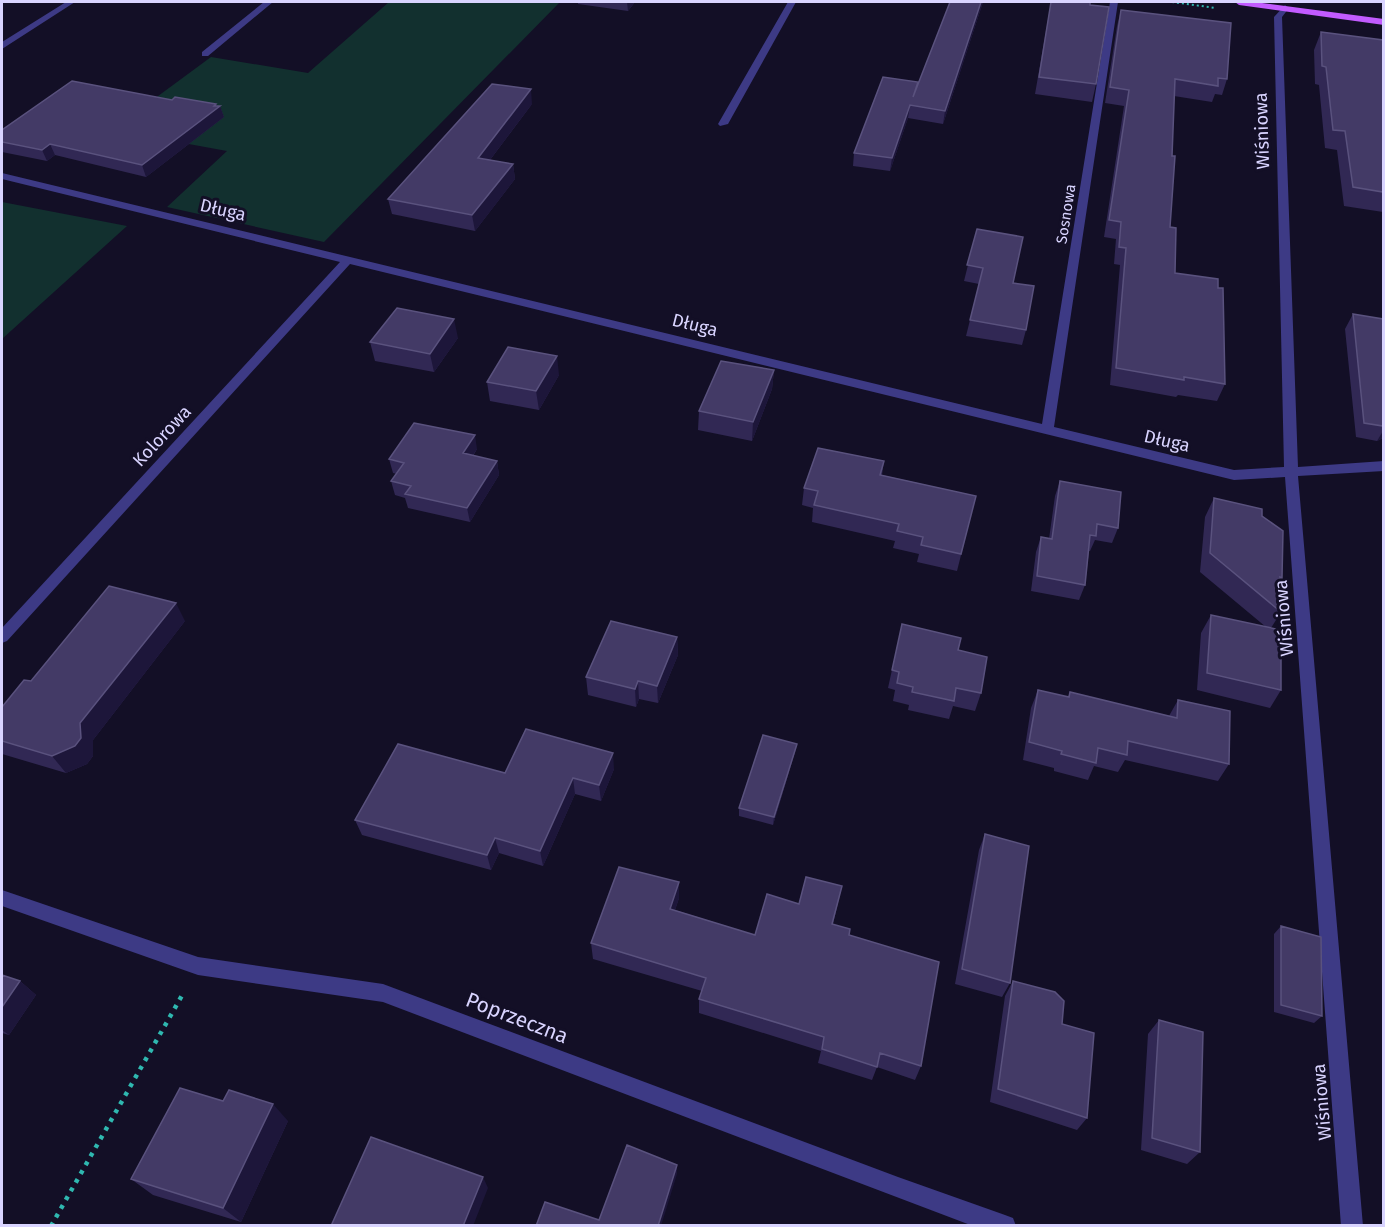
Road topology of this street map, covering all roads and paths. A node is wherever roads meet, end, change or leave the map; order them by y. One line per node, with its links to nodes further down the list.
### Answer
1 (71, 2): 8 (street)
2 (269, 2): 9 (street)
3 (792, 2): 10 (street)
4 (1114, 2): 13 (street, Sosnowa)
5 (1239, 2): 6 (main road)
6 (1285, 8): 7 (main road); 15 (street, Wiśniowa)
7 (1383, 22)
8 (2, 46)
9 (205, 54)
10 (723, 124)
11 (2, 176): 12 (street, Długa)
12 (349, 259): 13 (street, Długa); 16 (street, Kolorowa)
13 (1047, 431): 15 (street, Długa)
14 (1383, 465): 15 (street, Długa)
15 (1292, 471): 21 (street, Wiśniowa)
16 (2, 637)
17 (2, 898): 18 (street, Poprzeczna)
18 (198, 966): 19 (path); 20 (street, Poprzeczna)
19 (51, 1226)
20 (1005, 1226)
21 (1352, 1226)

